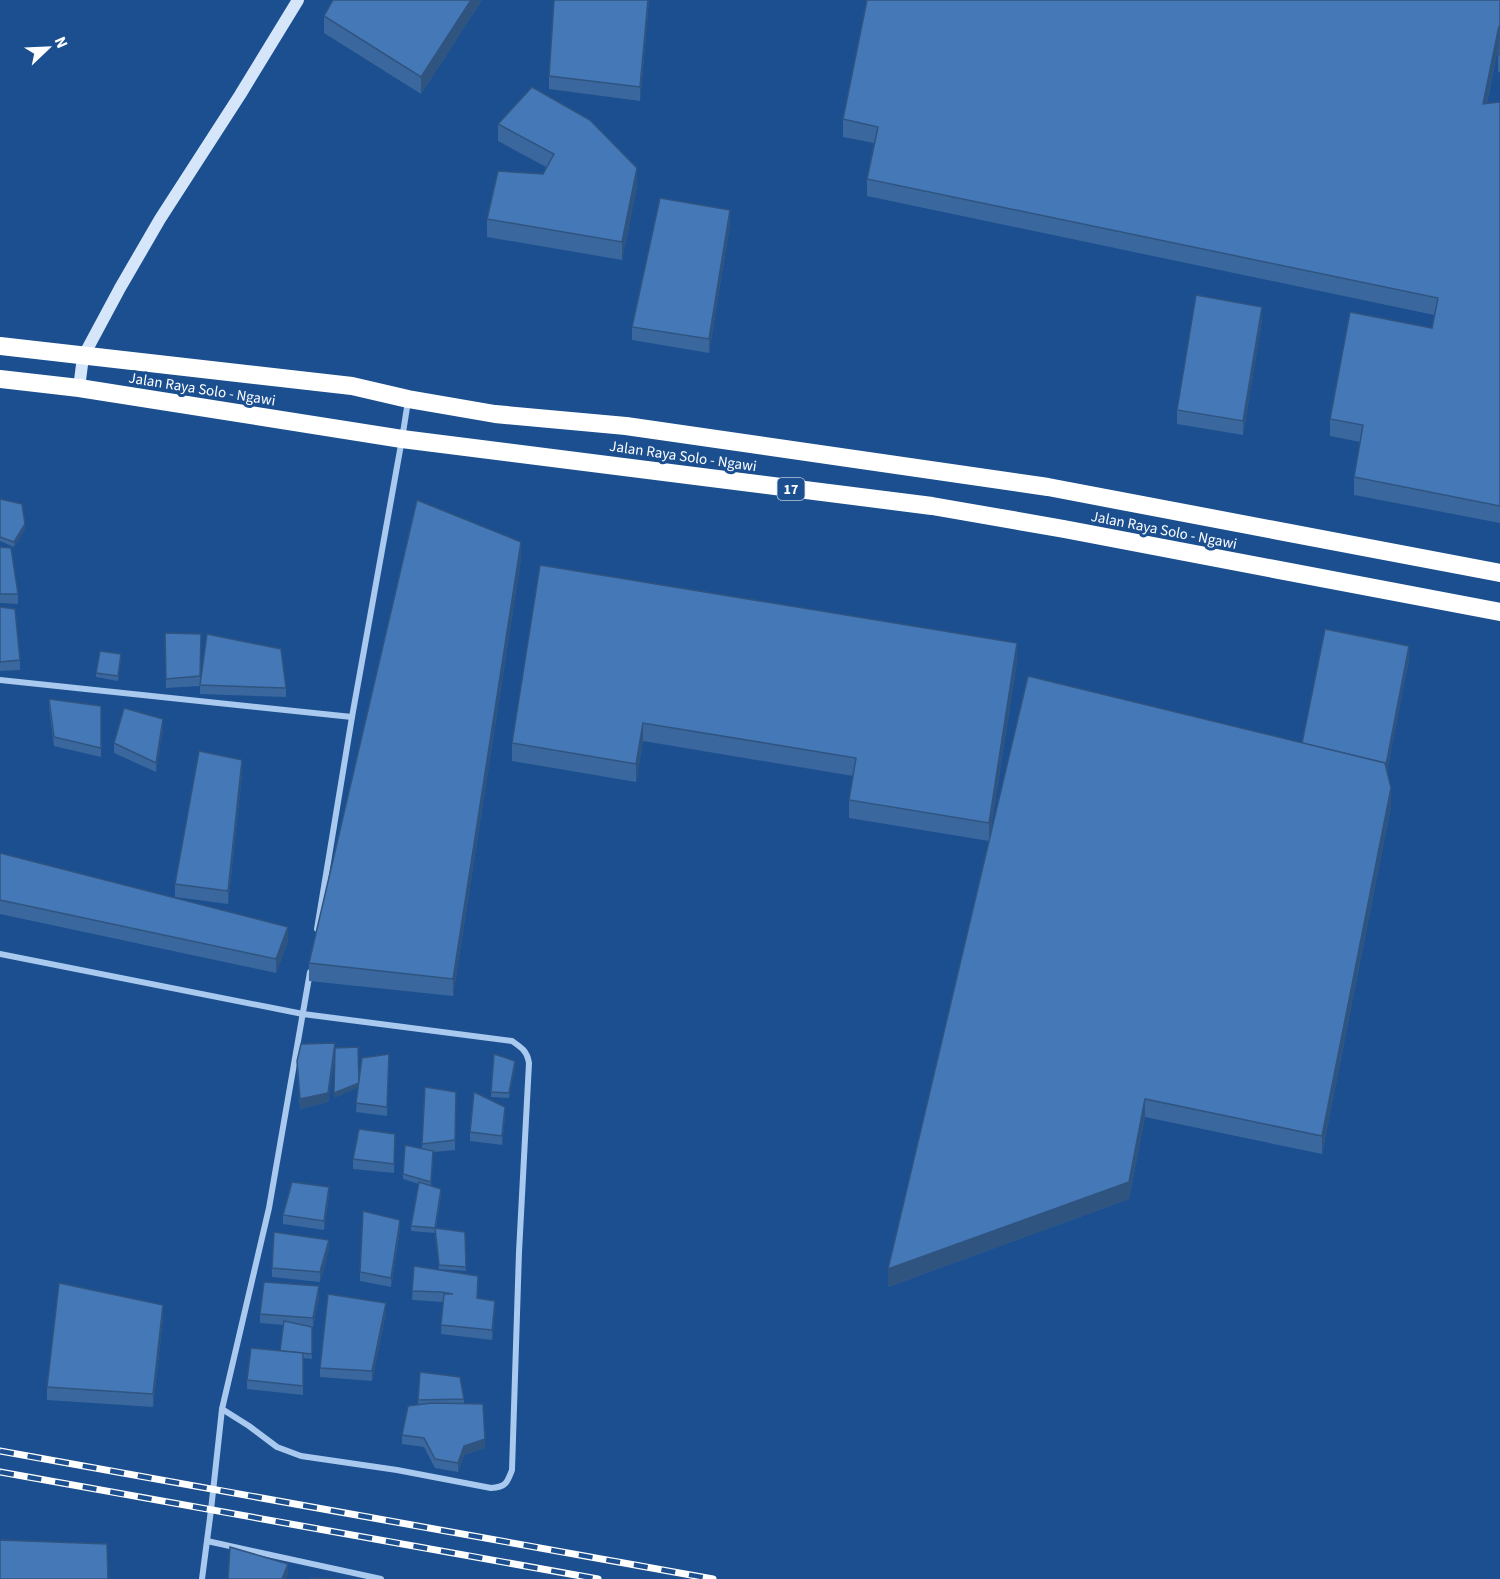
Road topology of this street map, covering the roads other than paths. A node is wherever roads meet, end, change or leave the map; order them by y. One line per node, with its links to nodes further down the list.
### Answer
1 (298, 0): 3 (street)
2 (0, 346): 3 (highway, Jalan Raya Solo - Ngawi)
3 (83, 357): 5 (street); 6 (highway, Jalan Raya Solo - Ngawi)
4 (0, 380): 5 (highway, Jalan Raya Solo - Ngawi / 17)
5 (79, 388): 7 (highway, Jalan Raya Solo - Ngawi / 17)
6 (408, 399): 7 (street); 8 (highway, Jalan Raya Solo - Ngawi)
7 (402, 439): 9 (highway, Jalan Raya Solo - Ngawi / 17); 11 (street)
8 (1500, 573)
9 (1500, 612)
10 (0, 680): 11 (street)
11 (352, 717): 12 (street)
12 (316, 935)
13 (0, 954): 15 (street)
14 (311, 968): 15 (street)
15 (303, 1014): 16 (street); 16 (street)
16 (222, 1409): 17 (street)
17 (207, 1541): 18 (street); 19 (street)
18 (202, 1579)
19 (379, 1579)

